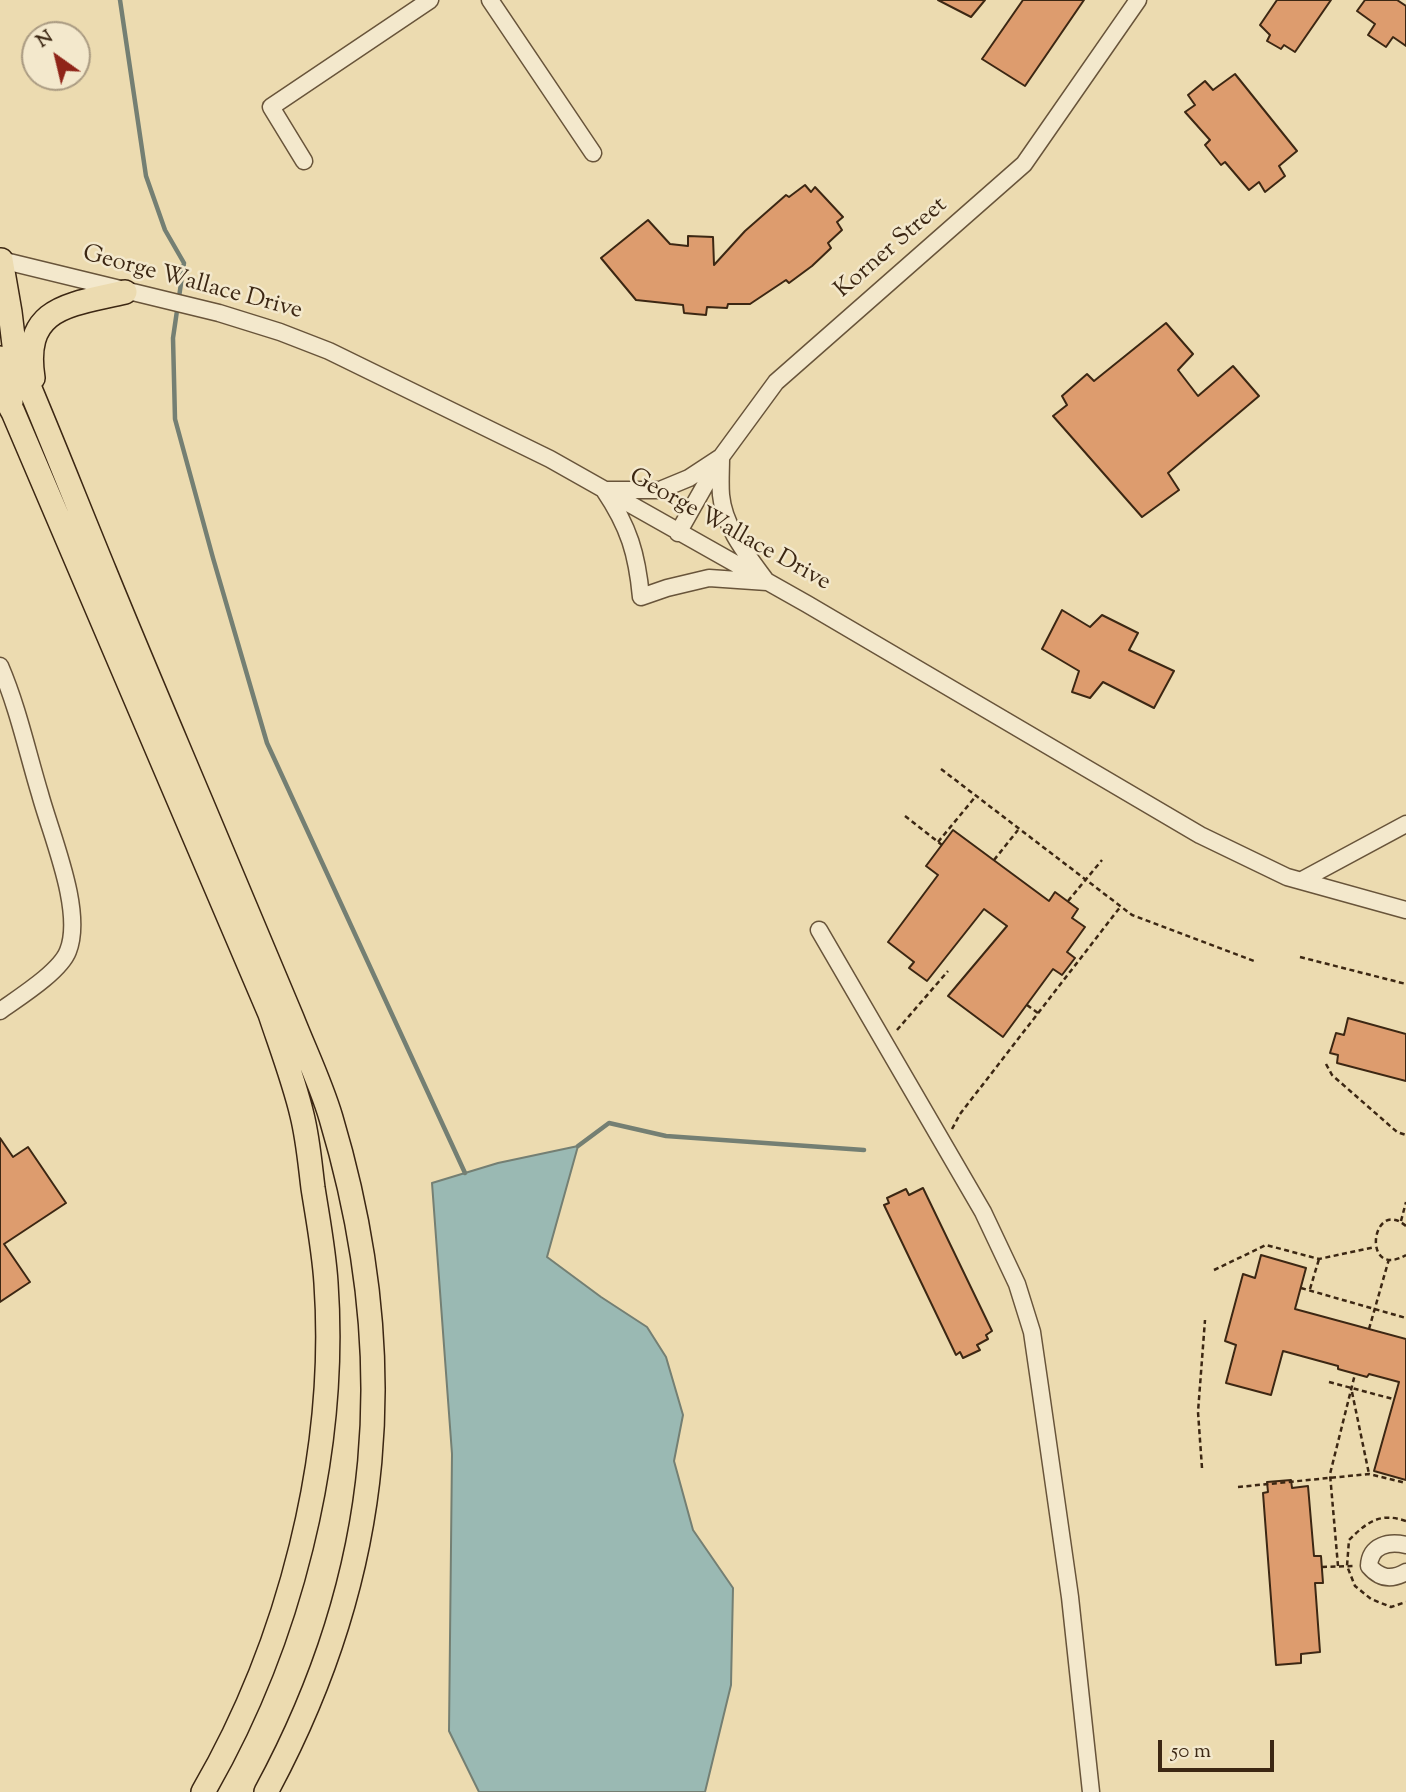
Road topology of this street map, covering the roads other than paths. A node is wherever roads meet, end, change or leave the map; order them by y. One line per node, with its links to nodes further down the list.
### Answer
1 (430, 0): 5 (street)
2 (490, 0): 4 (street)
3 (1138, 0): 12 (street, Korner Street)
4 (593, 153)
5 (304, 161)
6 (0, 261): 7 (street, George Wallace Drive); 10 (highway)
7 (125, 292): 10 (highway); 13 (street, George Wallace Drive)
8 (0, 358): 11 (highway)
9 (0, 389): 11 (highway)
10 (37, 405): 25 (highway)
11 (13, 411): 24 (highway)
12 (721, 457): 13 (street); 14 (street, Korner Street); 15 (street)
13 (604, 491): 14 (street, George Wallace Drive); 15 (street)
14 (678, 533): 15 (street, George Wallace Drive)
15 (767, 582): 18 (street, George Wallace Drive)
16 (0, 666): 21 (street)
17 (1406, 824): 18 (street)
18 (1302, 880): 19 (street, George Wallace Drive)
19 (1406, 910)
20 (819, 930): 26 (street)
21 (0, 1011)
22 (1406, 1545): 23 (street)
23 (1406, 1572)
24 (203, 1792)
25 (266, 1792)
26 (1091, 1792)

